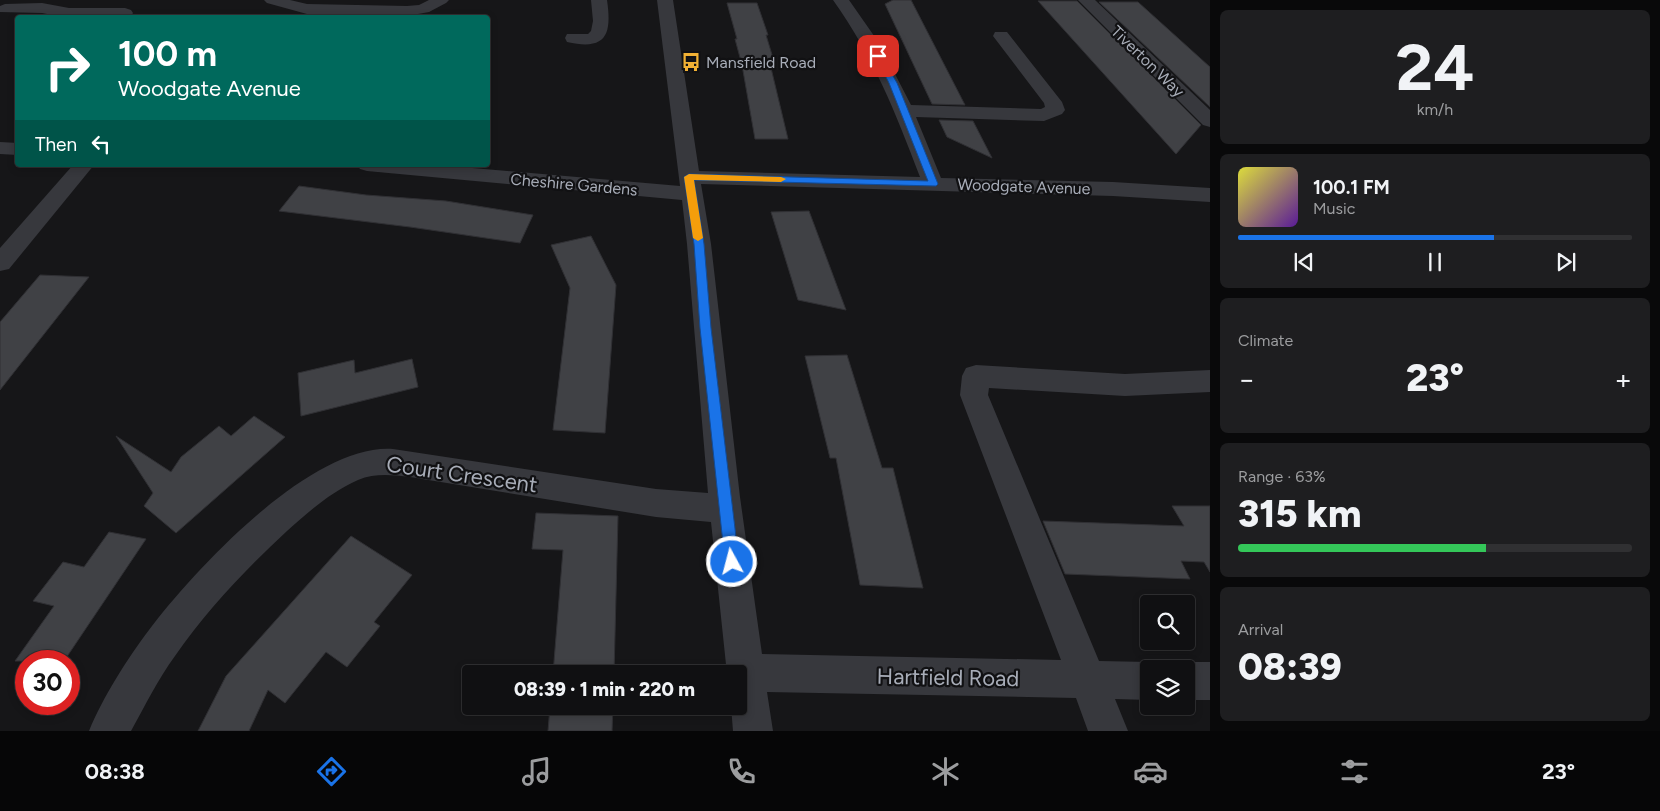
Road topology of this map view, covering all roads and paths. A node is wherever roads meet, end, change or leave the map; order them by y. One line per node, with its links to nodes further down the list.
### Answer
1 (272, 0): 8 (street)
2 (441, 0): 8 (street)
3 (599, 0): 13 (street)
4 (665, 0): 21 (street)
5 (841, 0): 14 (street)
6 (1086, 0): 15 (street, Tiverton Way)
7 (46, 4): 9 (street); 10 (street)
8 (425, 8): 11 (street)
9 (5, 9)
10 (124, 13)
11 (437, 15)
12 (1001, 36): 14 (street)
13 (573, 38)
14 (904, 111): 20 (street)
15 (1210, 121)
16 (0, 148): 17 (street)
17 (15, 149)
18 (82, 167): 23 (street)
19 (399, 167): 21 (street, Cheshire Gardens)
20 (933, 184): 21 (street, Woodgate Avenue); 22 (street, Woodgate Avenue)
21 (690, 185): 25 (street)
22 (1210, 195)
23 (0, 263)
24 (1210, 382): 28 (street)
25 (726, 509): 26 (street); 32 (street, Court Crescent)
26 (746, 665)
27 (747, 673): 28 (street, Hartfield Road); 33 (street)
28 (1086, 680): 29 (street, Hartfield Road); 34 (street)
29 (1140, 681)
30 (1195, 681): 31 (street)
31 (1210, 682)
32 (109, 731)
33 (753, 731)
34 (1108, 731)

